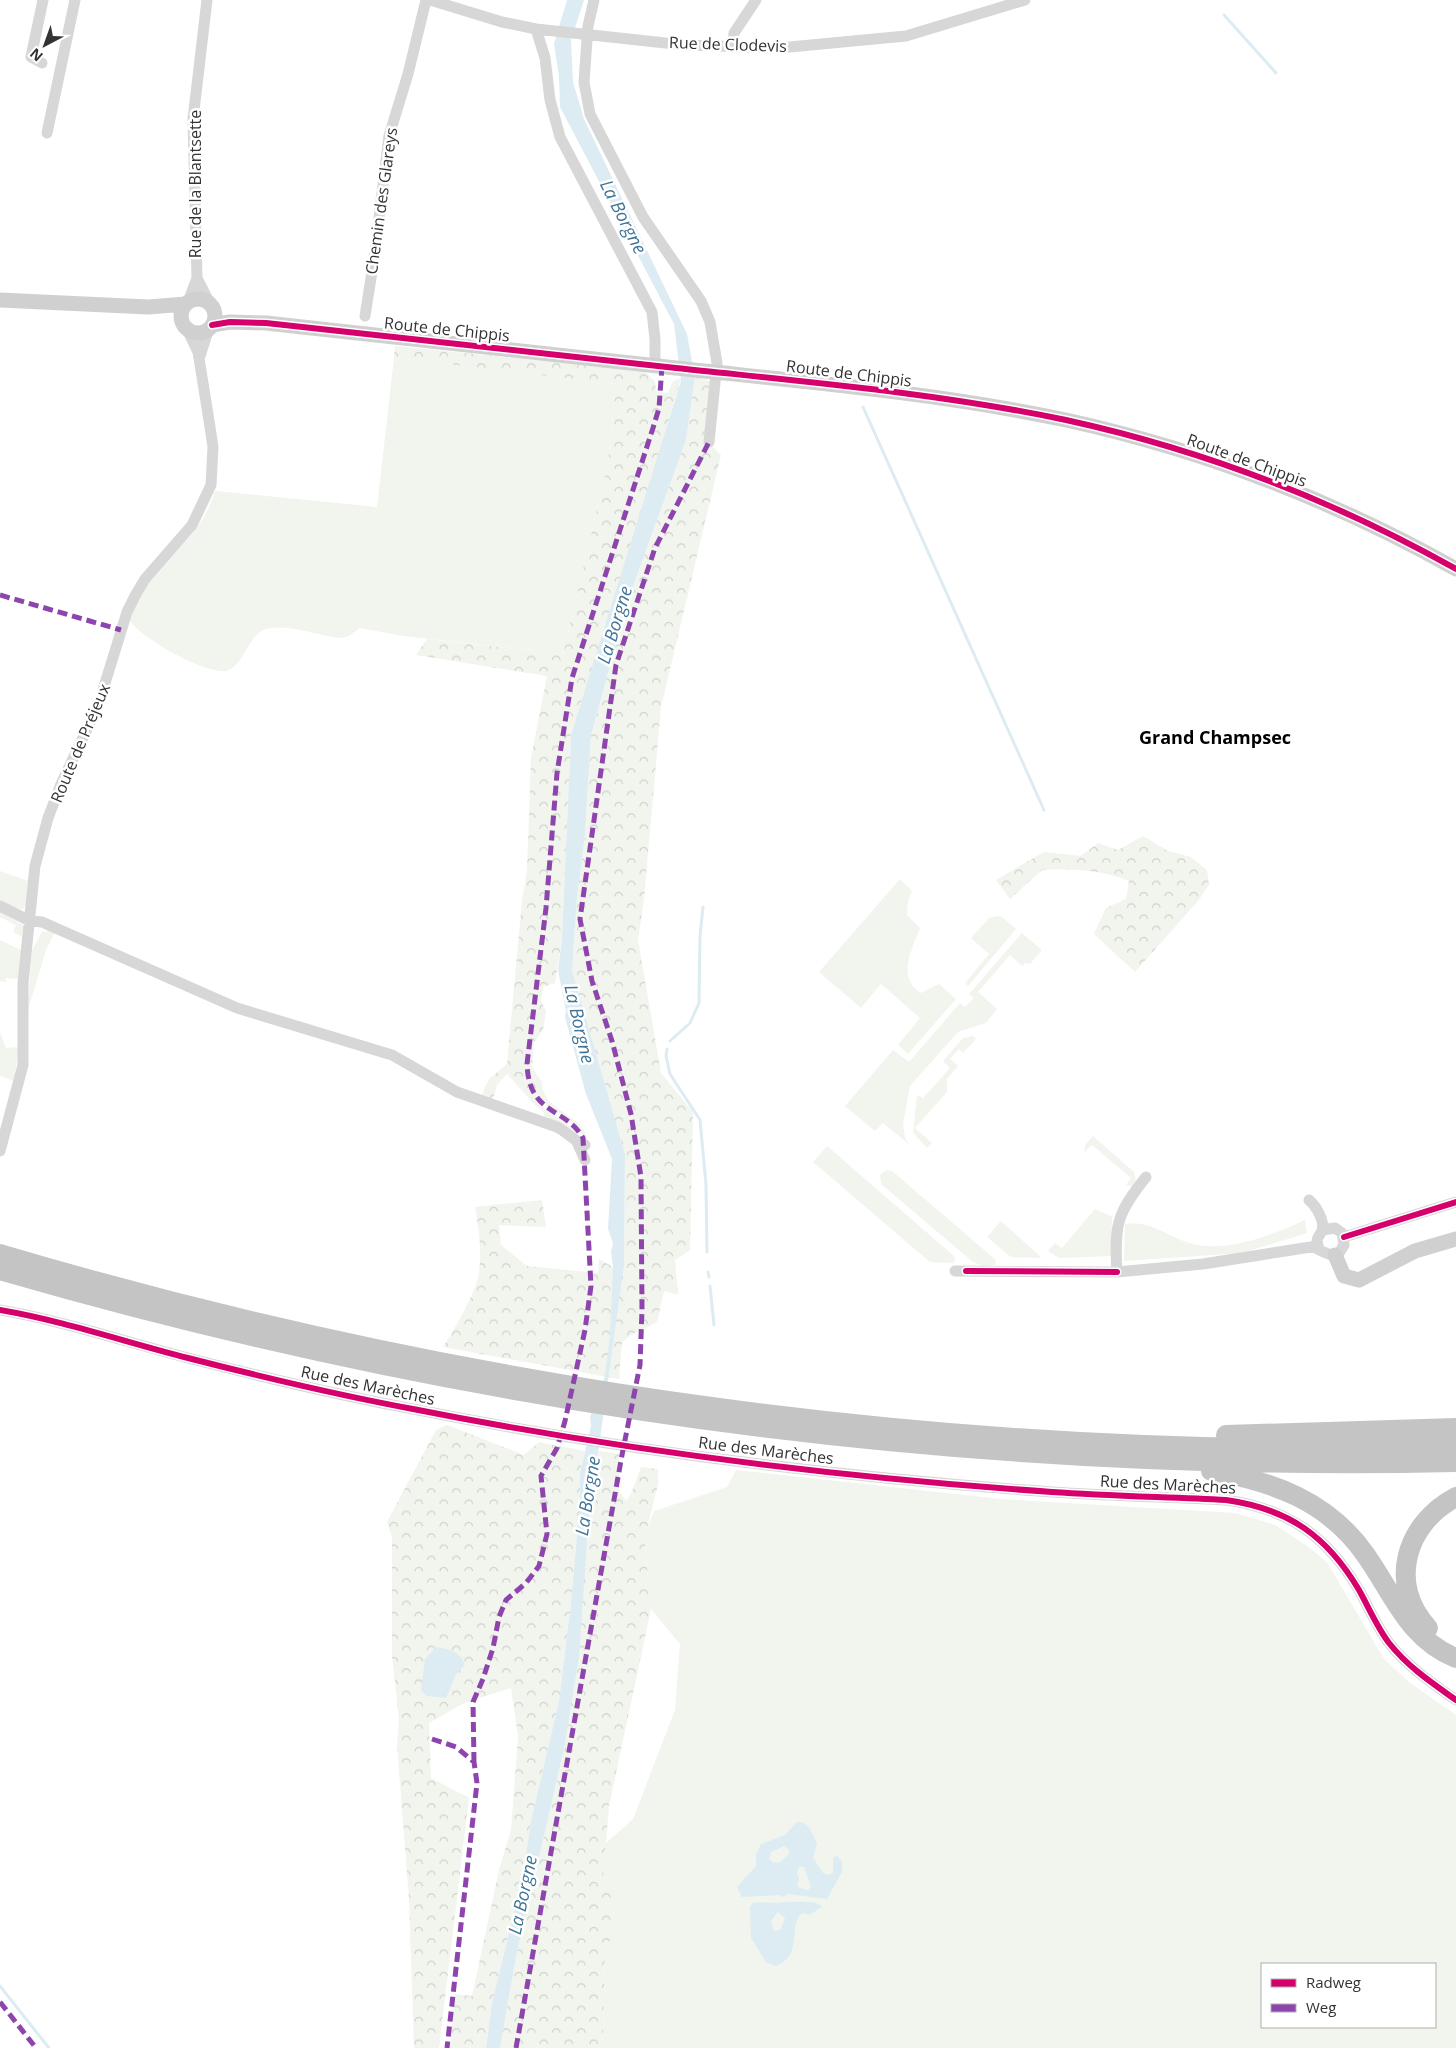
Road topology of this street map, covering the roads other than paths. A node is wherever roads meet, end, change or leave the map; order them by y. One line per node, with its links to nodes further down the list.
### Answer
1 (43, 0): 13 (street)
2 (75, 0): 14 (street)
3 (207, 0): 15 (street, Rue de la Blantsette)
4 (426, 0): 20 (street, Chemin des Glareys)
5 (594, 0): 11 (street)
6 (756, 0): 12 (street)
7 (1025, 0): 9 (street, Rue de Clodevis)
8 (438, 1): 10 (street, Rue de Clodevis)
9 (1006, 3): 12 (street, Rue de Clodevis)
10 (536, 29): 11 (street, Rue de Clodevis); 25 (street)
11 (586, 34): 12 (street, Rue de Clodevis); 26 (street)
12 (733, 47)
13 (42, 63)
14 (47, 133)
15 (197, 278): 17 (street, Rue de la Blantsette); 18 (street, Rue de la Blantsette)
16 (0, 300): 19 (street, Route de Chippis)
17 (187, 303): 18 (street, Route de Chippis); 19 (street, Route de Chippis); 22 (street)
18 (211, 305): 21 (street, Route de Chippis); 23 (street)
19 (124, 307): 22 (street, Route de Chippis)
20 (365, 316)
21 (266, 323): 23 (street, Route de Chippis); 25 (street, Route de Chippis)
22 (185, 326): 23 (street, Route de Chippis); 24 (street, Route de Préjeux)
23 (211, 327): 24 (street, Route de Préjeux)
24 (200, 360): 29 (street, Route de Préjeux)
25 (655, 366): 27 (street, Route de Chippis)
26 (709, 442)
27 (1456, 569)
28 (0, 906): 29 (street)
29 (30, 921): 30 (street, Route de Préjeux); 31 (street)
30 (0, 1151)
31 (585, 1160)
32 (1146, 1177): 43 (street)
33 (1310, 1200): 35 (street)
34 (1456, 1202): 36 (street)
35 (1322, 1230): 36 (street); 38 (street)
36 (1344, 1237): 40 (street)
37 (1456, 1239): 40 (street)
38 (1317, 1246): 40 (street); 43 (street)
39 (0, 1254): 45 (highway)
40 (1336, 1255)
41 (0, 1270): 45 (highway)
42 (955, 1271): 43 (street)
43 (1117, 1272)
44 (0, 1310): 55 (street, Rue des Marèches)
45 (506, 1383): 46 (highway)
46 (698, 1413): 48 (highway); 50 (highway)
47 (1456, 1428): 48 (highway)
48 (1046, 1440): 49 (highway)
49 (1456, 1447)
50 (1143, 1460): 51 (highway); 54 (highway)
51 (1456, 1462)
52 (1456, 1497): 53 (highway)
53 (1456, 1647)
54 (1456, 1658)
55 (1456, 1700)

